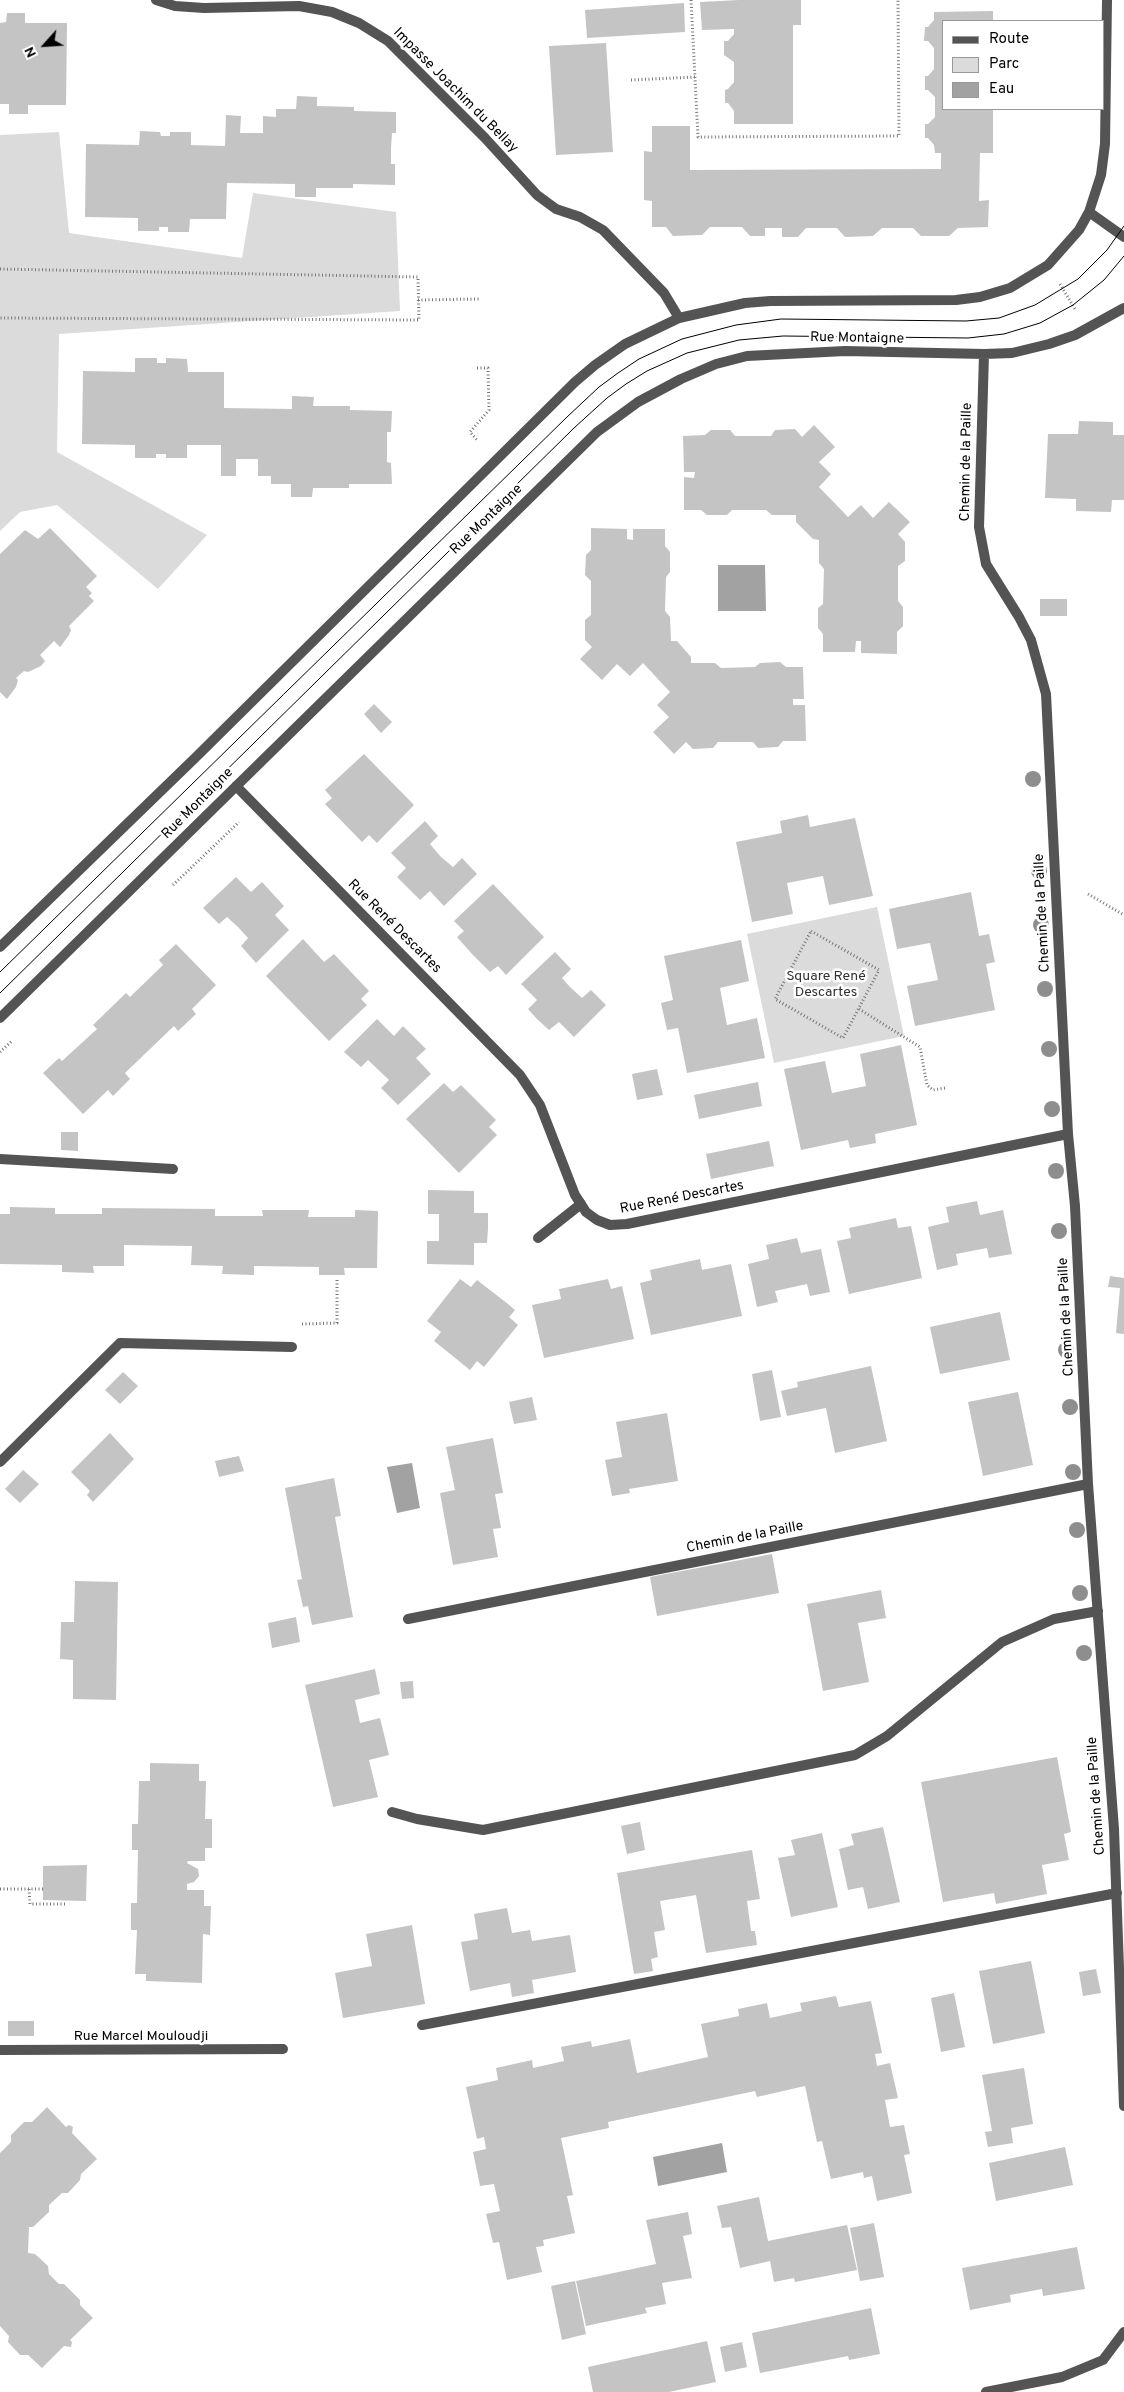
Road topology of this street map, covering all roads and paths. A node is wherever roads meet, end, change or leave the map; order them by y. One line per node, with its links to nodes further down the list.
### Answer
1 (156, 0): 15 (street, Impasse Joachim du Bellay)
2 (691, 0): 5 (path)
3 (898, 0): 5 (path)
4 (1107, 0): 7 (street)
5 (695, 77): 6 (path)
6 (631, 80)
7 (1089, 212): 8 (street); 9 (street)
8 (1124, 237)
9 (1048, 265): 15 (street); 16 (path)
10 (0, 269): 12 (path)
11 (479, 299): 12 (path)
12 (418, 300): 14 (path)
13 (1124, 308): 16 (street, Rue Montaigne)
14 (0, 318)
15 (679, 318): 25 (street)
16 (1087, 328): 17 (street, Rue Montaigne)
17 (984, 354): 20 (street, Rue Montaigne); 31 (street, Chemin de la Paille)
18 (477, 368): 19 (path)
19 (478, 440)
20 (236, 786): 21 (street, Rue René Descartes); 27 (street, Rue Montaigne)
21 (255, 806): 22 (path); 34 (street, Rue René Descartes)
22 (169, 890)
23 (1088, 894): 24 (path)
24 (1124, 915)
25 (0, 947)
26 (859, 1009): 26 (path); 30 (path)
27 (0, 1018)
28 (14, 1039): 29 (path)
29 (0, 1052)
30 (945, 1088)
31 (1068, 1134): 34 (street, Rue René Descartes); 39 (street, Chemin de la Paille)
32 (0, 1159): 33 (street)
33 (173, 1169)
34 (581, 1204): 35 (street)
35 (538, 1238)
36 (337, 1279): 37 (path)
37 (292, 1347): 38 (street)
38 (0, 1462)
39 (1088, 1484): 40 (street, Chemin de la Paille); 41 (street, Chemin de la Paille)
40 (1098, 1611): 42 (street); 46 (street, Chemin de la Paille)
41 (408, 1619)
42 (392, 1812)
43 (0, 1889): 44 (path)
44 (29, 1889): 45 (path); 47 (path)
45 (43, 1889)
46 (1117, 1893): 48 (street); 51 (street, Chemin de la Paille)
47 (65, 1904)
48 (422, 2025)
49 (283, 2049): 50 (street, Rue Marcel Mouloudji)
50 (0, 2050)
51 (1124, 2106)
52 (1124, 2332): 53 (street)
53 (986, 2392)

